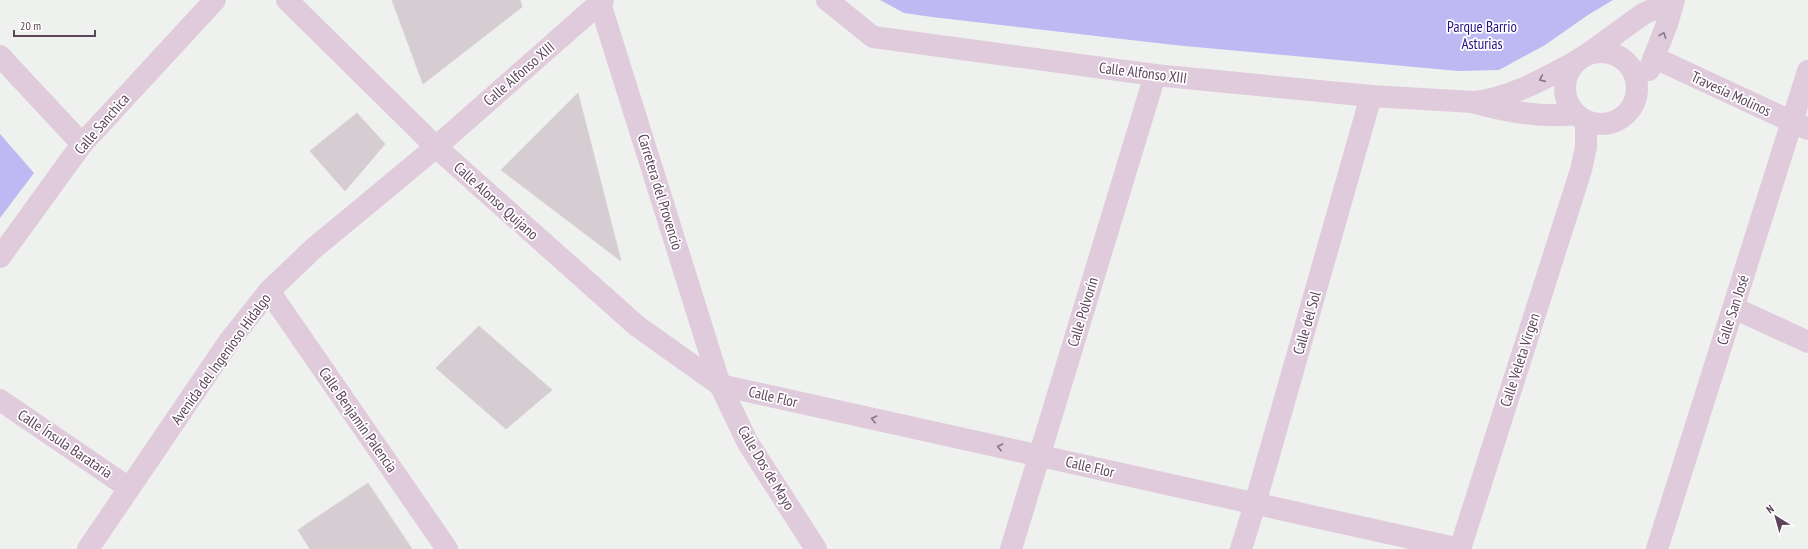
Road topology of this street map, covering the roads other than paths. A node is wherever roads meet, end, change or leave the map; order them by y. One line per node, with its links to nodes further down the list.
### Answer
1 (215, 0): 17 (street, Calle Sanchica)
2 (287, 0): 18 (street, Calle Alonso Quijano)
3 (827, 0): 10 (street, Calle Alfonso XIII)
4 (1674, 0): 7 (street, Calle Alfonso XIII); 8 (street, Calle Alfonso XIII, one-way to 4)
5 (601, 1): 18 (street, Calle Alfonso XIII); 24 (street, Carretera del Provencio)
6 (0, 56): 17 (street)
7 (1582, 58): 12 (street); 13 (street, Calle Alfonso XIII, one-way to 13); 14 (street)
8 (1655, 58): 12 (street, Calle Alfonso XIII); 16 (street, Travesía Molinos)
9 (1808, 71): 16 (street, Calle San José)
10 (1155, 75): 11 (street, Calle Alfonso XIII); 26 (street, Calle Polvorín)
11 (1371, 96): 13 (street, Calle Alfonso XIII); 28 (street, Calle del Sol)
12 (1636, 97): 15 (street)
13 (1473, 102): 14 (street, Calle Alfonso XIII)
14 (1581, 118): 15 (street); 19 (street, Calle Veleta Virgen)
15 (1616, 121): 19 (street, Calle Veleta Virgen)
16 (1800, 126): 22 (street, Calle San José)
17 (82, 144): 20 (street, Calle Sanchica)
18 (436, 147): 21 (street, Avenida del Ingenioso Hidalgo); 24 (street, Calle Alonso Quijano)
19 (1581, 170): 34 (street, Calle Veleta Virgen)
20 (0, 257)
21 (269, 292): 27 (street, Avenida del Ingenioso Hidalgo); 30 (street, Calle Benjamín Palencia)
22 (1734, 308): 23 (street); 35 (street, Calle San José)
23 (1808, 342)
24 (720, 385): 26 (street, Calle Flor, one-way to 24); 31 (street, Calle Dos de Mayo)
25 (0, 400): 27 (street, Calle Ínsula Barataria)
26 (1038, 456): 28 (street, Calle Flor); 32 (street, Calle Polvorín)
27 (129, 488): 29 (street, Avenida del Ingenioso Hidalgo)
28 (1255, 504): 33 (street, Calle del Sol); 34 (street, Calle Flor)
29 (88, 549)
30 (447, 549)
31 (816, 549)
32 (1011, 549)
33 (1241, 549)
34 (1460, 549)
35 (1657, 549)

